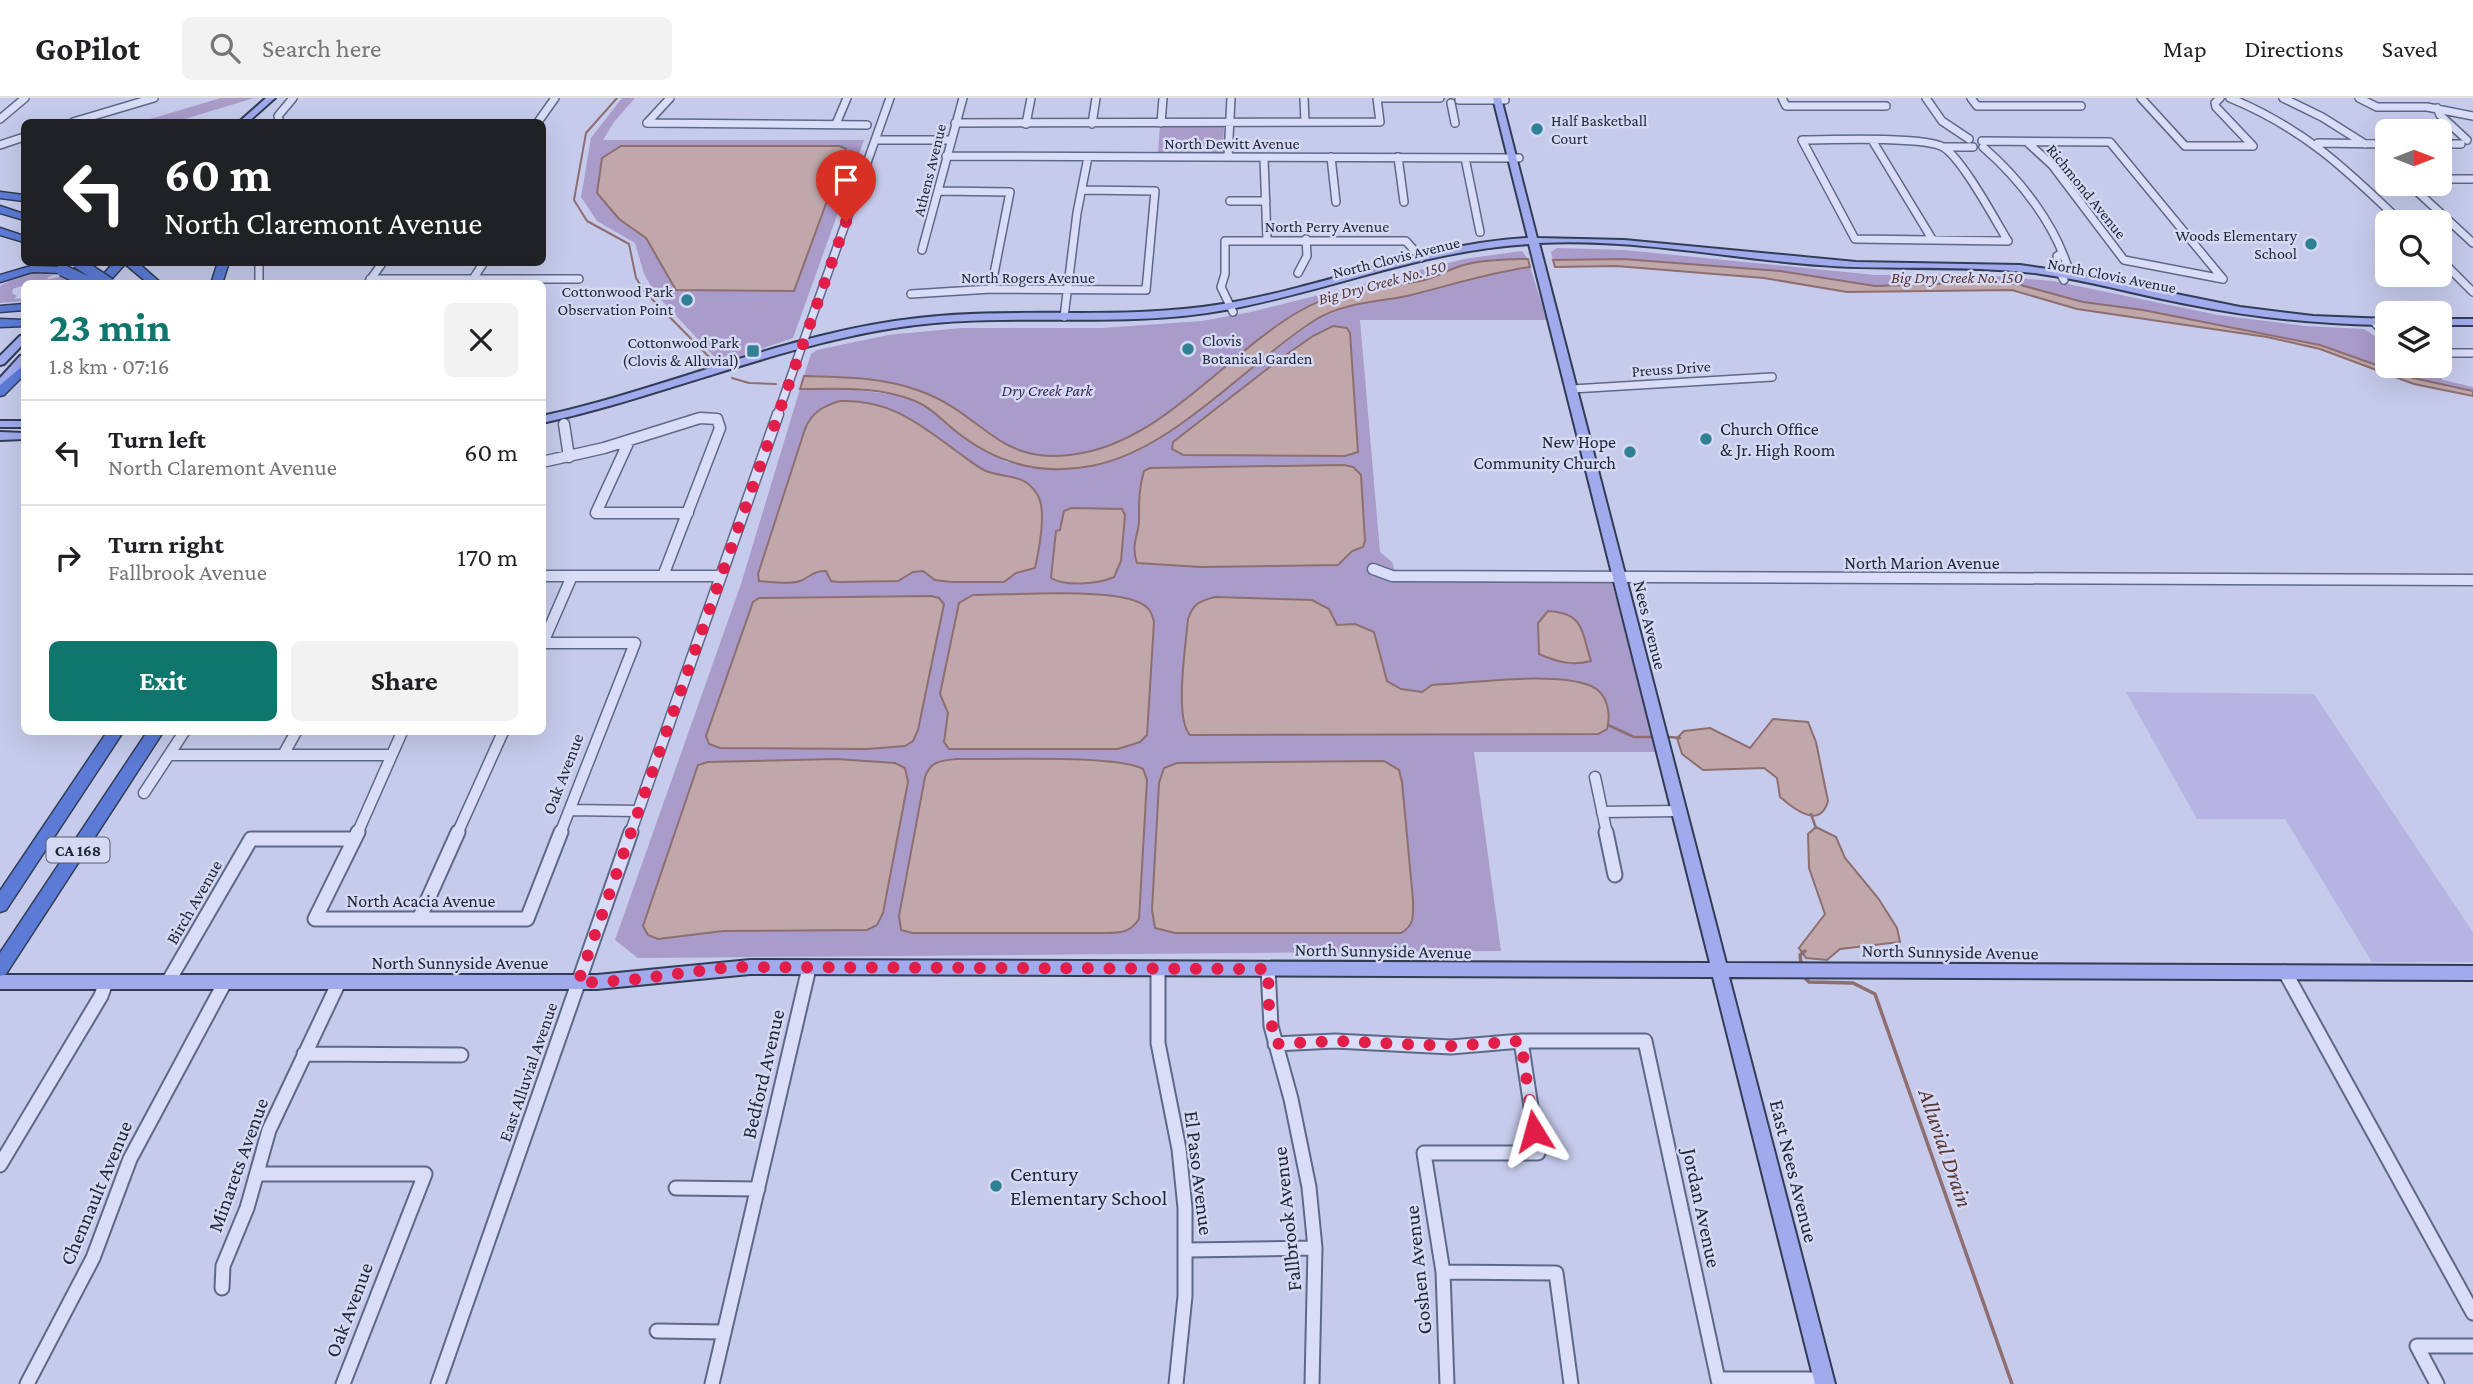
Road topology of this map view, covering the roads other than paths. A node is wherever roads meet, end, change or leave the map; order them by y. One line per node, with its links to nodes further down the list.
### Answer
1 (25, 98): 33 (street)
2 (154, 98): 34 (street)
3 (271, 98): 35 (main road)
4 (283, 98): 36 (main road)
5 (293, 98): 37 (street)
6 (555, 98): 38 (street)
7 (670, 98): 44 (street)
8 (846, 98): 44 (street)
9 (890, 98): 49 (street, East Alluvial Avenue)
10 (963, 98): 40 (street, Athens Avenue)
11 (1031, 98): 45 (street)
12 (1096, 98): 46 (street)
13 (1163, 98): 41 (street)
14 (1231, 98): 42 (street)
15 (1304, 98): 39 (street)
16 (1377, 98): 17 (street); 39 (street)
17 (1440, 98): 30 (street)
18 (1782, 98): 19 (street)
19 (1881, 98)
20 (1926, 98): 54 (street)
21 (1971, 98): 22 (street)
22 (2074, 98)
23 (2141, 98): 61 (street)
24 (2220, 98): 61 (street)
25 (2230, 98): 57 (street)
26 (2283, 98): 58 (street)
27 (2358, 98): 31 (street)
28 (1459, 99): 29 (street); 30 (street)
29 (1501, 99): 71 (main road, Nees Avenue)
30 (1451, 103): 43 (street)
31 (2437, 108): 32 (street); 52 (street)
32 (2473, 116)
33 (0, 118)
34 (84, 119)
35 (246, 119)
36 (258, 119)
37 (279, 119)
38 (540, 119)
39 (1306, 122): 42 (street)
40 (955, 123): 45 (street); 50 (street, Athens Avenue)
41 (1161, 123): 42 (street); 46 (street)
42 (1229, 123): 66 (street)
43 (1455, 123)
44 (836, 124): 47 (street)
45 (1026, 124): 46 (street)
46 (1092, 124)
47 (867, 125)
48 (21, 138): 60 (street)
49 (876, 140): 50 (street); 130 (street, East Alluvial Avenue)
50 (950, 140): 64 (street, Athens Avenue)
51 (1872, 140): 62 (street); 91 (street); 91 (street)
52 (2467, 141): 63 (street)
53 (2026, 142): 53 (street, Richmond Avenue); 55 (street)
54 (1970, 143): 55 (street); 62 (street)
55 (1983, 144): 104 (street)
56 (2264, 144): 61 (street)
57 (2318, 144): 58 (street); 84 (street)
58 (2365, 144): 59 (street)
59 (2375, 144)
60 (0, 145)
61 (2252, 145)
62 (1942, 146): 91 (street)
63 (2473, 148)
64 (946, 156): 65 (street, North Dewitt Avenue); 75 (street, Athens Avenue)
65 (1088, 157): 66 (street, North Dewitt Avenue); 74 (street)
66 (1228, 157): 69 (street, North Dewitt Avenue)
67 (1331, 157): 68 (street, North Dewitt Avenue); 69 (street, North Dewitt Avenue); 81 (street)
68 (1398, 157): 70 (street, North Dewitt Avenue); 82 (street)
69 (1264, 158): 80 (street)
70 (1465, 158): 71 (street, North Dewitt Avenue); 87 (street)
71 (1515, 158): 92 (main road, Nees Avenue)
72 (2452, 178): 73 (street)
73 (2473, 179)
74 (1082, 190): 116 (street); 116 (street, North Rogers Avenue)
75 (939, 191): 94 (street, Athens Avenue); 115 (street)
76 (0, 195): 78 (highway)
77 (2422, 196): 93 (street)
78 (21, 198)
79 (1230, 201): 80 (street)
80 (1266, 201): 89 (street)
81 (1336, 202)
82 (1404, 202)
83 (0, 209): 85 (highway)
84 (2388, 210)
85 (21, 215)
86 (0, 231): 88 (highway)
87 (1480, 232)
88 (21, 238)
89 (1267, 239): 90 (street, North Perry Avenue); 121 (street, North Perry Avenue)
90 (1306, 239): 95 (street, North Perry Avenue); 103 (street)
91 (1932, 239)
92 (1537, 243): 95 (main road, North Clovis Avenue); 104 (main road, North Clovis Avenue); 121 (main road, North Clovis Avenue); 138 (main road, Nees Avenue)
93 (2473, 243)
94 (922, 250)
95 (1421, 258): 121 (main road, North Clovis Avenue)
96 (83, 266): 112 (highway, bridge)
97 (87, 266): 108 (highway)
98 (95, 266): 109 (main road)
99 (114, 266): 111 (highway)
100 (134, 266): 113 (highway)
101 (481, 266): 106 (street)
102 (2452, 271): 117 (street)
103 (1298, 274)
104 (2064, 277): 127 (main road, North Clovis Avenue)
105 (0, 279): 110 (highway, bridge)
106 (473, 279): 107 (street); 114 (street)
107 (579, 279)
108 (75, 280)
109 (82, 280)
110 (86, 280)
111 (100, 280)
112 (104, 280)
113 (152, 280)
114 (421, 280)
115 (991, 289): 116 (street, North Rogers Avenue); 118 (street, North Rogers Avenue)
116 (1068, 290): 122 (street)
117 (2473, 292)
118 (911, 294)
119 (21, 307): 120 (highway)
120 (0, 309)
121 (1232, 309): 122 (main road, North Clovis Avenue); 128 (main road, North Clovis Avenue)
122 (1064, 317): 128 (main road); 130 (main road, North Clovis Avenue)
123 (2452, 322): 124 (main road)
124 (2473, 322)
125 (0, 323): 126 (highway)
126 (21, 323)
127 (2375, 323)
128 (978, 324): 130 (main road, North Clovis Avenue)
129 (21, 341): 134 (main road)
130 (802, 346): 140 (main road, North Clovis Avenue); 144 (main road, North Clovis Avenue); 156 (street, East Alluvial Avenue)
131 (2452, 353): 132 (street)
132 (2473, 354)
133 (21, 361): 137 (main road)
134 (0, 362)
135 (21, 372): 139 (highway)
136 (1772, 377): 138 (street, Preuss Drive)
137 (0, 385)
138 (1572, 388): 157 (main road, Nees Avenue)
139 (0, 392)
140 (634, 397): 141 (main road, North Clovis Avenue); 144 (main road)
141 (546, 419)
142 (0, 424): 143 (main road)
143 (21, 424)
144 (564, 424): 145 (main road, North Clovis Avenue); 149 (street)
145 (546, 427)
146 (0, 436): 147 (main road)
147 (21, 436)
148 (629, 441): 149 (street); 151 (street); 151 (street)
149 (569, 457): 150 (street)
150 (546, 461)
151 (688, 513): 155 (street)
152 (1373, 569): 157 (street, North Marion Avenue)
153 (546, 576): 154 (street)
154 (572, 576): 155 (street); 159 (street)
155 (663, 576): 156 (street)
156 (720, 576): 173 (street, East Alluvial Avenue)
157 (1621, 578): 158 (street, North Marion Avenue); 175 (main road, Nees Avenue)
158 (2473, 580)
159 (546, 637)
160 (546, 644): 172 (street, Oak Avenue)
161 (113, 735): 178 (highway, CA 168)
162 (153, 735): 181 (highway, CA 168)
163 (182, 735): 167 (street)
164 (294, 735): 168 (street)
165 (400, 735): 169 (street)
166 (502, 735): 179 (street)
167 (169, 755): 168 (street); 171 (street)
168 (282, 755): 169 (street)
169 (390, 755): 176 (street)
170 (1595, 777): 174 (street)
171 (144, 793)
172 (570, 810): 173 (street); 180 (street, Oak Avenue)
173 (637, 811): 193 (street, East Alluvial Avenue)
174 (1602, 811): 175 (street); 177 (street)
175 (1678, 811): 185 (main road, Nees Avenue)
176 (353, 839): 179 (street, North Acacia Avenue); 190 (street, Birch Avenue)
177 (1615, 875)
178 (0, 905)
179 (419, 919): 180 (street, North Acacia Avenue)
180 (527, 919)
181 (0, 968)
182 (809, 968): 183 (main road, North Sunnyside Avenue); 193 (main road, North Sunnyside Avenue); 201 (street, Bedford Avenue)
183 (1158, 968): 184 (main road, North Sunnyside Avenue); 203 (street, El Paso Avenue)
184 (1268, 969): 185 (main road, North Sunnyside Avenue); 195 (street, Fallbrook Avenue)
185 (1719, 970): 186 (main road, North Sunnyside Avenue); 211 (main road, East Nees Avenue)
186 (2285, 972): 187 (main road, North Sunnyside Avenue); 206 (street)
187 (2473, 973)
188 (0, 982): 189 (main road, North Sunnyside Avenue)
189 (106, 982): 190 (main road, North Sunnyside Avenue); 198 (street)
190 (168, 982): 191 (main road, North Sunnyside Avenue)
191 (225, 982): 192 (main road, North Sunnyside Avenue); 212 (street, Chennault Avenue)
192 (339, 982): 193 (main road, North Sunnyside Avenue); 196 (street, Minarets Avenue)
193 (578, 983): 214 (street, East Alluvial Avenue)
194 (1521, 1041): 195 (street); 204 (street, Goshen Avenue); 210 (street, Jordan Avenue)
195 (1275, 1044): 202 (street, Fallbrook Avenue)
196 (304, 1054): 197 (street); 199 (street, Minarets Avenue)
197 (461, 1055)
198 (0, 1165)
199 (257, 1174): 205 (street, Minarets Avenue); 213 (street, Oak Avenue)
200 (676, 1188): 201 (street)
201 (758, 1189): 208 (street, Bedford Avenue)
202 (1315, 1248): 203 (street); 217 (street, Fallbrook Avenue)
203 (1188, 1250): 216 (street, El Paso Avenue)
204 (1443, 1272): 218 (street, Goshen Avenue); 219 (street)
205 (222, 1288)
206 (2473, 1313)
207 (657, 1331): 208 (street)
208 (724, 1332): 215 (street, Bedford Avenue)
209 (2473, 1346): 220 (street)
210 (1718, 1381): 211 (street)
211 (1824, 1382)
212 (27, 1384)
213 (343, 1384)
214 (438, 1384)
215 (712, 1384)
216 (1176, 1384)
217 (1312, 1384)
218 (1447, 1384)
219 (1571, 1384)
220 (2437, 1384)

